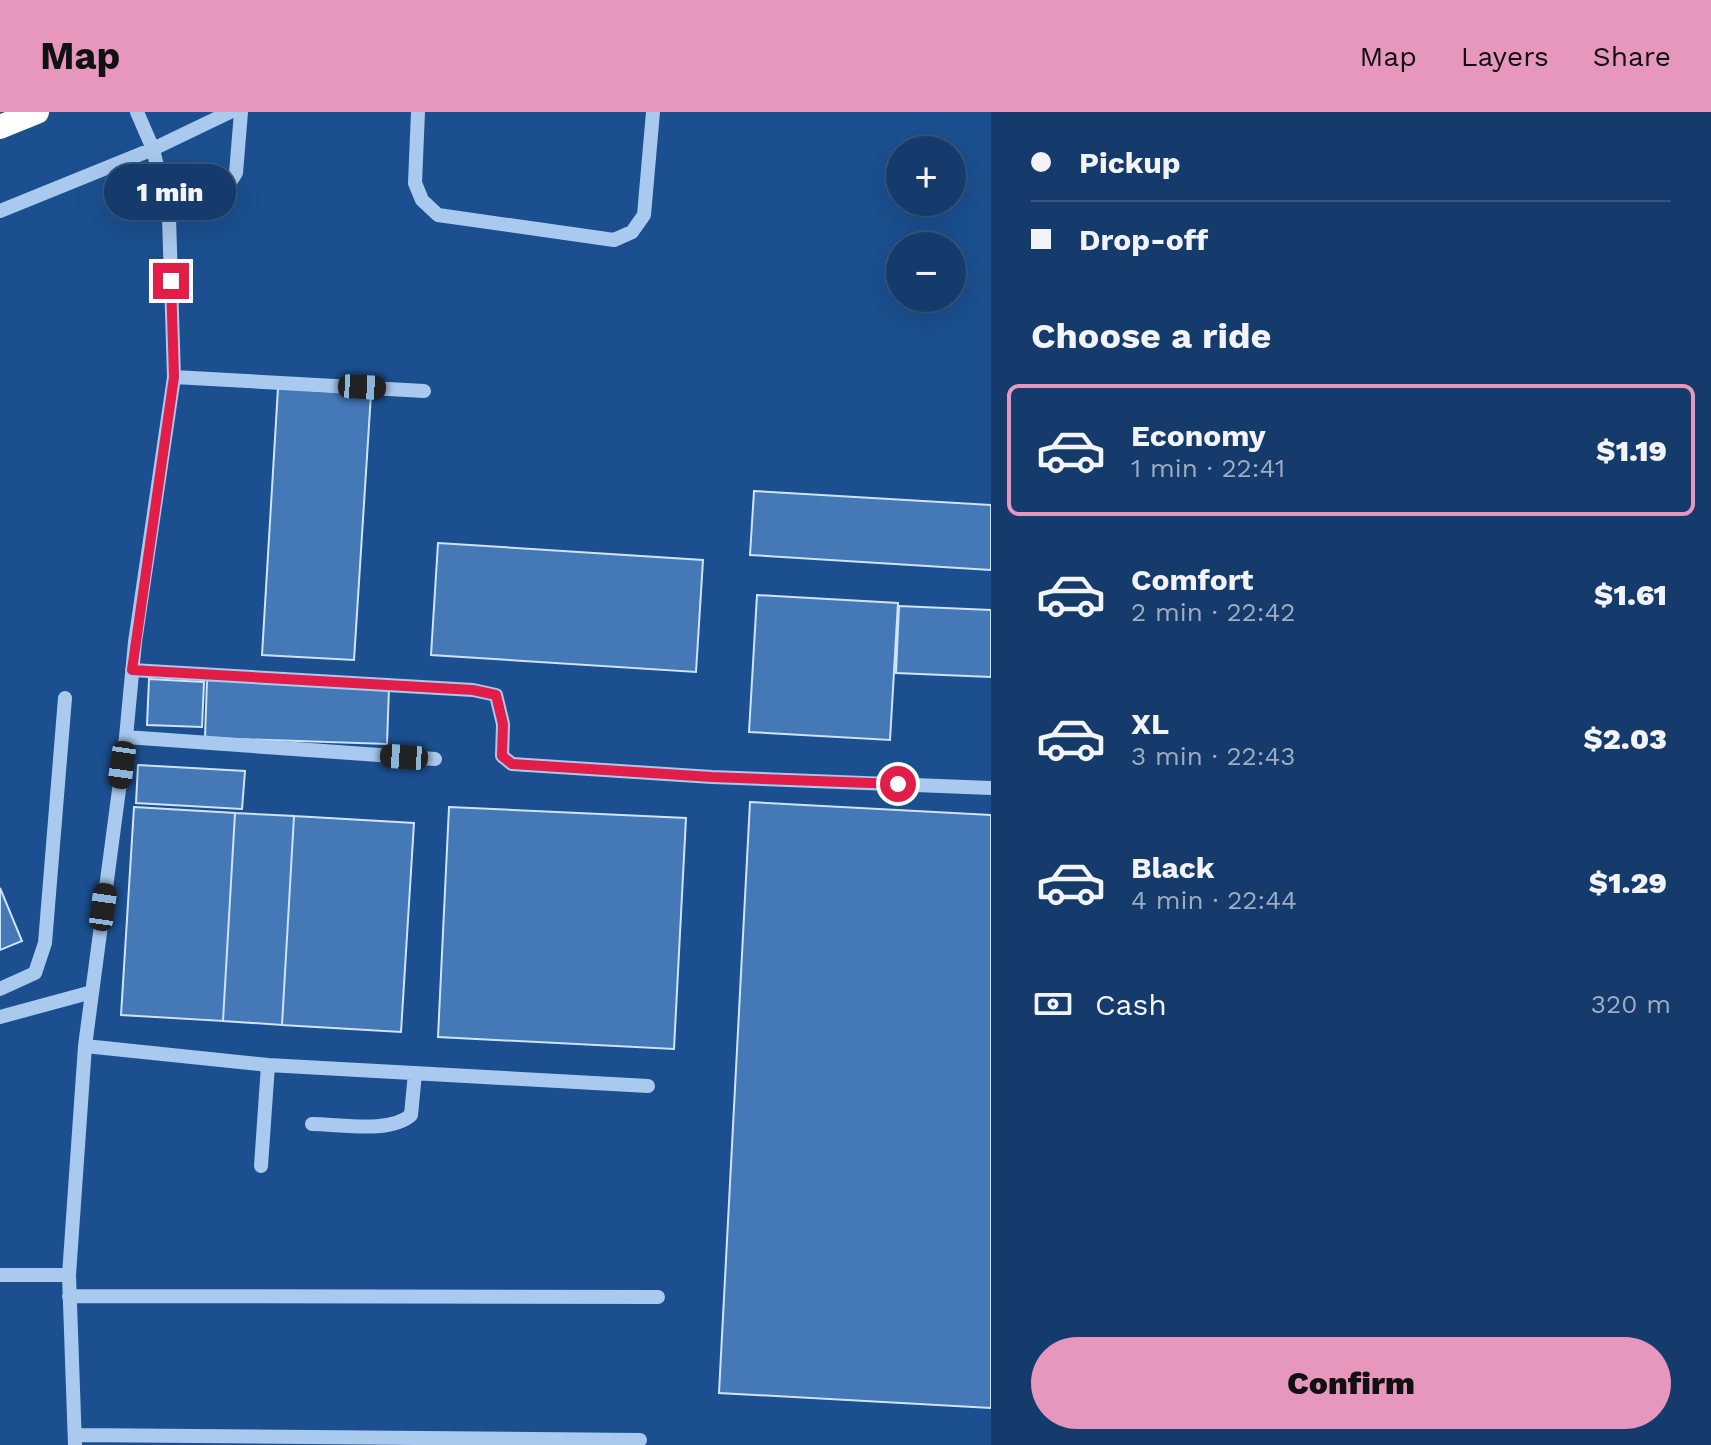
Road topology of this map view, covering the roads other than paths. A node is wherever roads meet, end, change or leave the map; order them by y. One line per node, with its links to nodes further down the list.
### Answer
1 (37, 112): 7 (highway)
2 (137, 112): 8 (street)
3 (230, 112): 8 (street)
4 (241, 112): 10 (street)
5 (418, 112): 6 (street)
6 (653, 112)
7 (0, 127)
8 (153, 149): 9 (street); 10 (street)
9 (0, 211)
10 (169, 217): 11 (street)
11 (174, 377): 12 (street); 13 (street)
12 (424, 391)
13 (132, 670): 15 (street); 17 (street)
14 (65, 698): 18 (street)
15 (126, 737): 16 (street); 19 (street)
16 (435, 759)
17 (991, 788)
18 (0, 989)
19 (92, 992): 20 (street); 21 (street)
20 (0, 1017)
21 (85, 1046): 22 (street); 28 (street)
22 (268, 1065): 23 (street); 26 (street)
23 (415, 1073): 24 (street); 25 (street)
24 (648, 1086)
25 (312, 1124)
26 (261, 1166)
27 (0, 1275): 28 (street)
28 (69, 1275): 29 (street)
29 (69, 1296): 30 (street); 31 (street)
30 (658, 1297)
31 (75, 1440): 32 (street)
32 (640, 1440)

